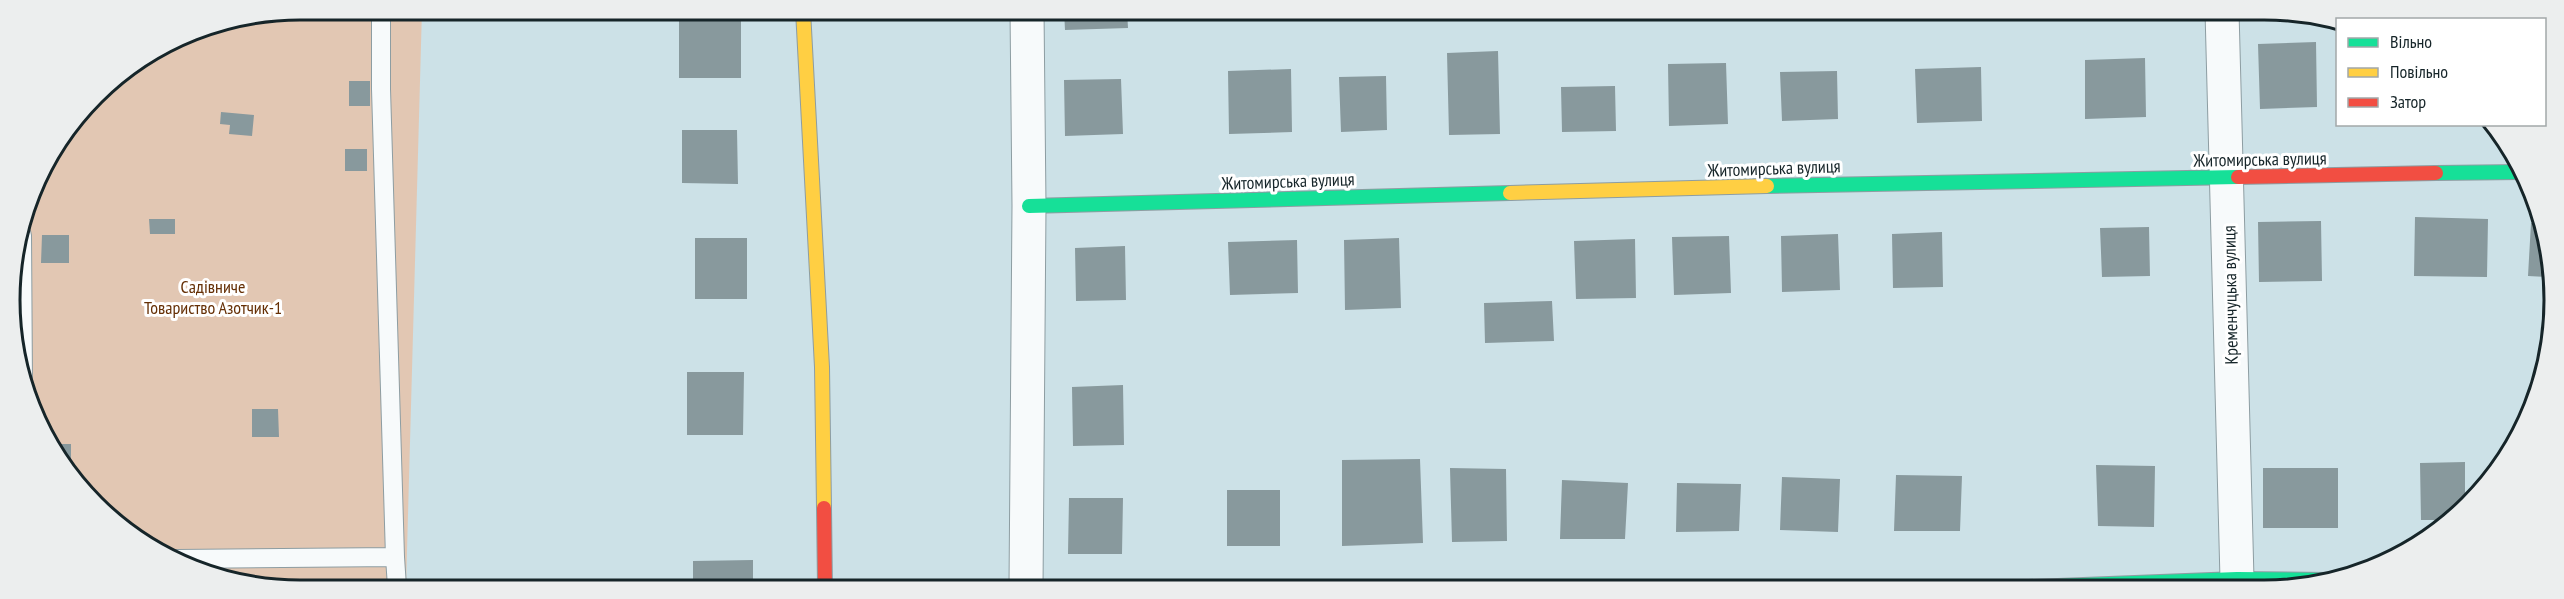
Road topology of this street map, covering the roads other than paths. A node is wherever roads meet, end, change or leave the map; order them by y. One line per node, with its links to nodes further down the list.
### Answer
1 (381, 20): 10 (lane)
2 (804, 20): 15 (street)
3 (1027, 20): 7 (street)
4 (2222, 20): 6 (street, Кременчуцька вулиця)
5 (2514, 172): 6 (street, Житомирська вулиця)
6 (2228, 177): 7 (street, Житомирська вулиця); 12 (street, Кременчуцька вулиця)
7 (1029, 206): 16 (street)
8 (22, 262): 9 (lane)
9 (23, 340)
10 (395, 557): 11 (lane); 14 (lane)
11 (194, 559)
12 (2237, 579): 13 (street); 17 (street)
13 (2275, 579)
14 (397, 580)
15 (825, 580)
16 (1026, 580)
17 (2211, 580)

